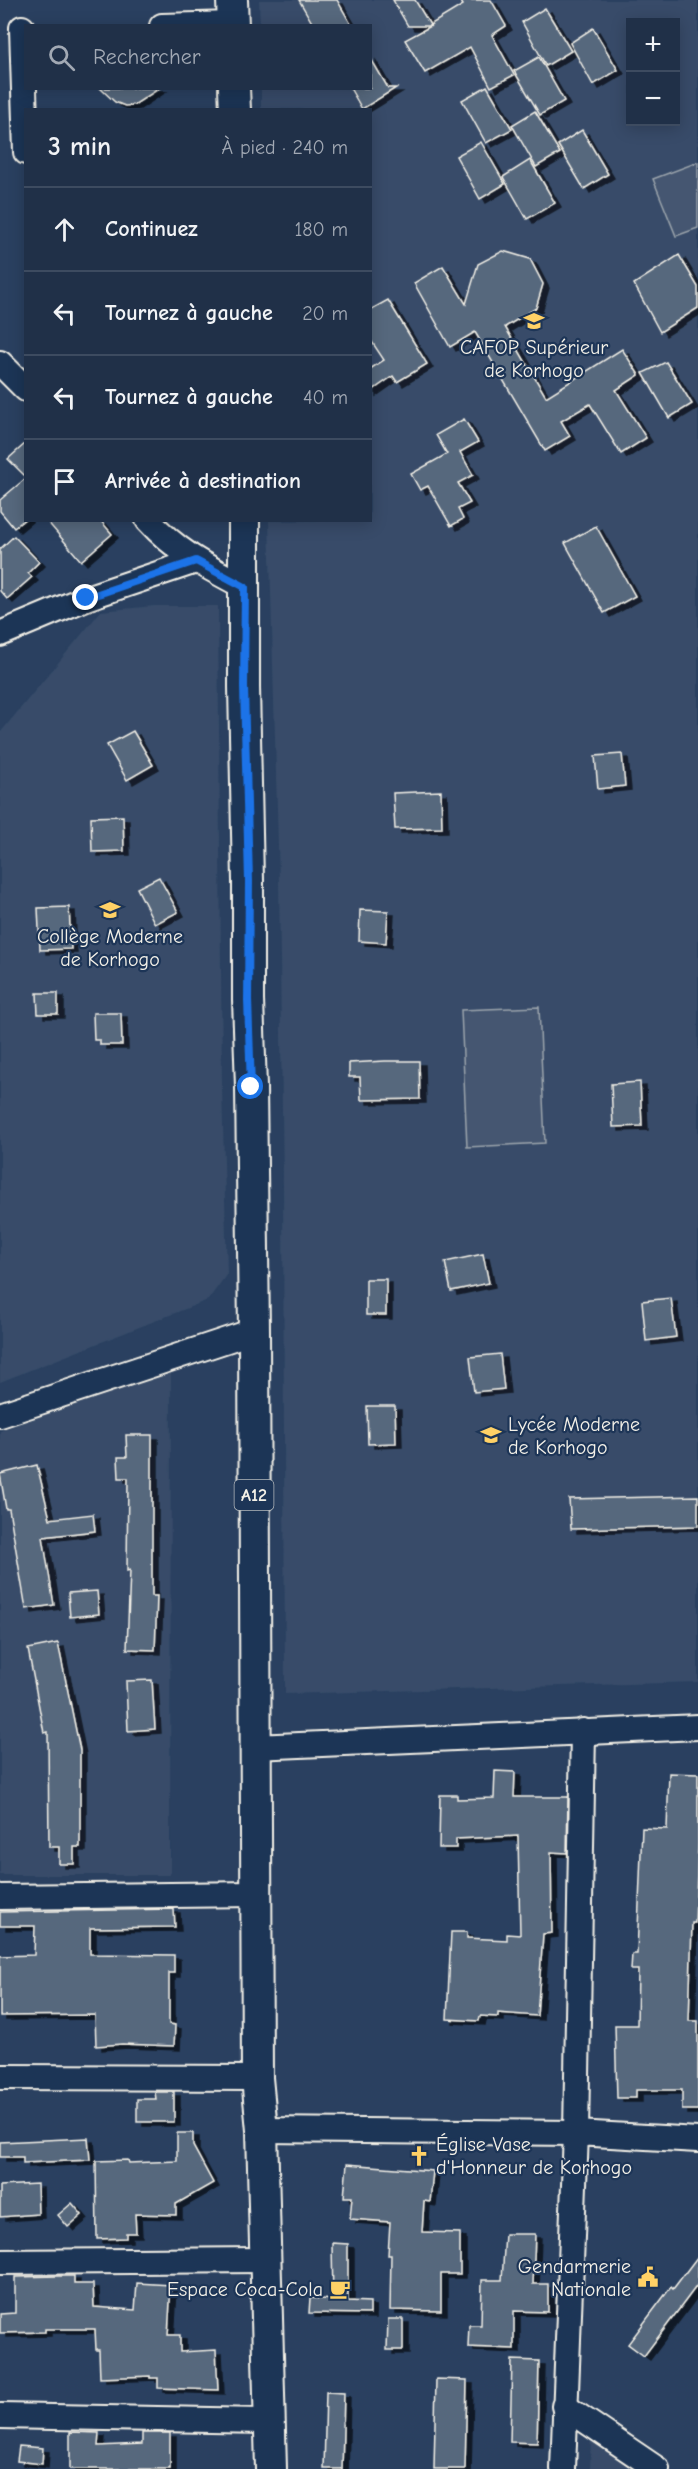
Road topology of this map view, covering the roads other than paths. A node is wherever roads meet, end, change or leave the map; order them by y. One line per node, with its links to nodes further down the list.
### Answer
1 (233, 17): 2 (street)
2 (178, 24)
3 (16, 29): 6 (street)
4 (234, 90): 5 (main road)
5 (235, 108)
6 (24, 127)
7 (0, 363): 8 (street)
8 (24, 387)
9 (150, 522): 11 (street)
10 (244, 522): 12 (main road, A12)
11 (196, 561): 12 (street); 13 (street)
12 (245, 587): 14 (main road, A12)
13 (0, 634)
14 (254, 1331): 15 (street); 18 (main road, A12)
15 (0, 1415)
16 (698, 1727): 17 (street)
17 (583, 1731): 18 (street); 24 (street)
18 (255, 1747): 19 (main road, A12)
19 (256, 1894): 20 (street); 22 (main road, A12)
20 (0, 1897)
21 (0, 2077): 22 (street)
22 (258, 2078): 23 (main road, A12)
23 (262, 2130): 24 (street); 26 (main road, A12)
24 (576, 2133): 25 (street); 28 (street)
25 (698, 2140)
26 (264, 2260): 27 (street); 30 (main road, A12)
27 (0, 2262)
28 (564, 2406): 32 (street); 33 (street)
29 (0, 2416): 30 (street)
30 (269, 2421): 31 (main road, A12)
31 (270, 2469)
32 (563, 2469)
33 (657, 2469)

